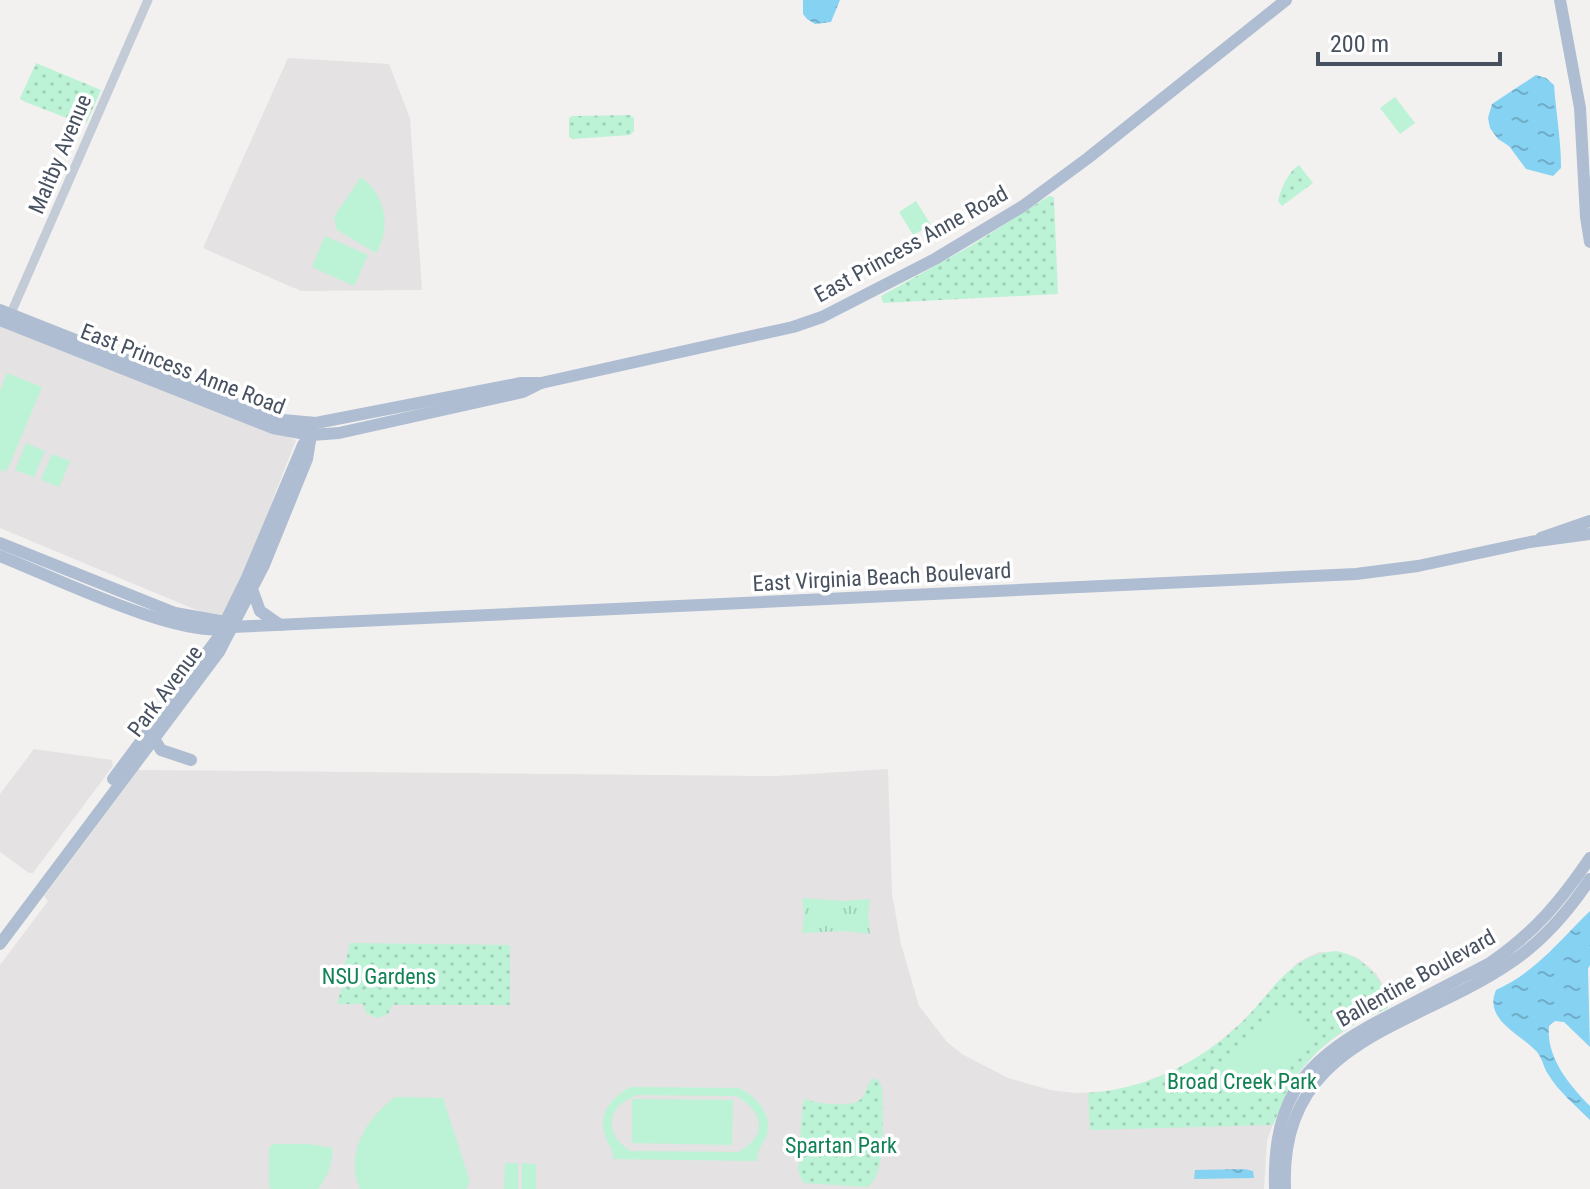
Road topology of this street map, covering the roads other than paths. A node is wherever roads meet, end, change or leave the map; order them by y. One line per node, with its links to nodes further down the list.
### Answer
1 (148, 0): 5 (street, Maltby Avenue)
2 (1286, 0): 6 (main road, East Princess Anne Road)
3 (1560, 0): 4 (main road)
4 (1590, 242)
5 (4, 317): 6 (main road, East Princess Anne Road)
6 (313, 429): 12 (main road, Park Avenue); 14 (main road, Park Avenue)
7 (1590, 521): 9 (main road, East Virginia Beach Boulevard)
8 (1590, 534): 9 (main road, East Virginia Beach Boulevard)
9 (1530, 542): 13 (main road, East Virginia Beach Boulevard)
10 (0, 543): 14 (main road, East Virginia Beach Boulevard)
11 (0, 556): 15 (main road, East Virginia Beach Boulevard)
12 (252, 589): 13 (main road); 14 (main road, Park Avenue)
13 (280, 625): 14 (main road, East Virginia Beach Boulevard)
14 (226, 627): 15 (main road, East Virginia Beach Boulevard); 16 (main road, Park Avenue); 17 (main road, Park Avenue)
15 (190, 628): 16 (main road)
16 (206, 654): 21 (main road, Park Avenue)
17 (155, 740): 18 (main road); 22 (main road, Park Avenue)
18 (191, 760)
19 (1590, 858): 23 (main road, Ballentine Boulevard)
20 (1590, 879): 24 (main road, Ballentine Boulevard)
21 (0, 930)
22 (0, 944)
23 (1275, 1189)
24 (1285, 1189)

